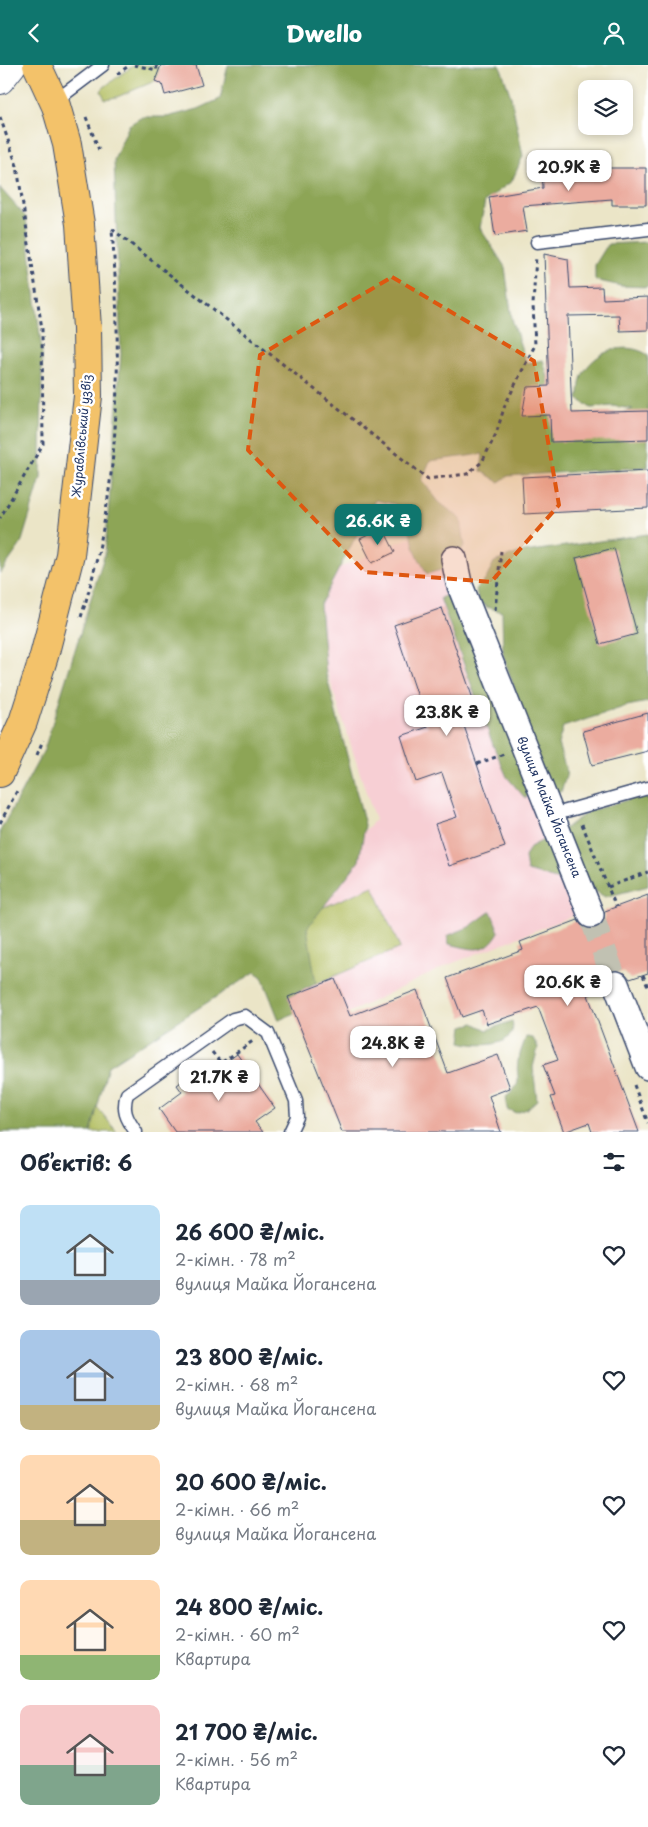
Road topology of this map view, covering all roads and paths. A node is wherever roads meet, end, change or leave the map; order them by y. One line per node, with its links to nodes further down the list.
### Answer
1 (12, 65): 6 (street)
2 (37, 65): 7 (main road, Журавлівський узвіз)
3 (103, 65): 7 (lane)
4 (134, 65): 5 (path)
5 (156, 65)
6 (0, 80)
7 (54, 102): 18 (main road, Журавлівський узвіз)
8 (0, 117): 12 (path)
9 (112, 229): 11 (path)
10 (648, 229): 11 (lane)
11 (537, 242)
12 (0, 518)
13 (501, 551): 15 (path)
14 (454, 559): 21 (street, вулиця Майка Йогансена)
15 (495, 612)
16 (505, 754): 17 (path)
17 (477, 764)
18 (0, 773)
19 (648, 788): 20 (lane)
20 (575, 808): 21 (lane); 23 (path)
21 (552, 815): 25 (street, вулиця Майка Йогансена)
22 (648, 872): 23 (path)
23 (608, 887): 24 (path)
24 (616, 907)
25 (591, 915)
26 (643, 975): 28 (path)
27 (616, 984): 29 (street)
28 (648, 987)
29 (641, 1027): 32 (street)
30 (258, 1038): 31 (path)
31 (217, 1044)
32 (648, 1067)
33 (136, 1132): 34 (lane)
34 (290, 1132)

